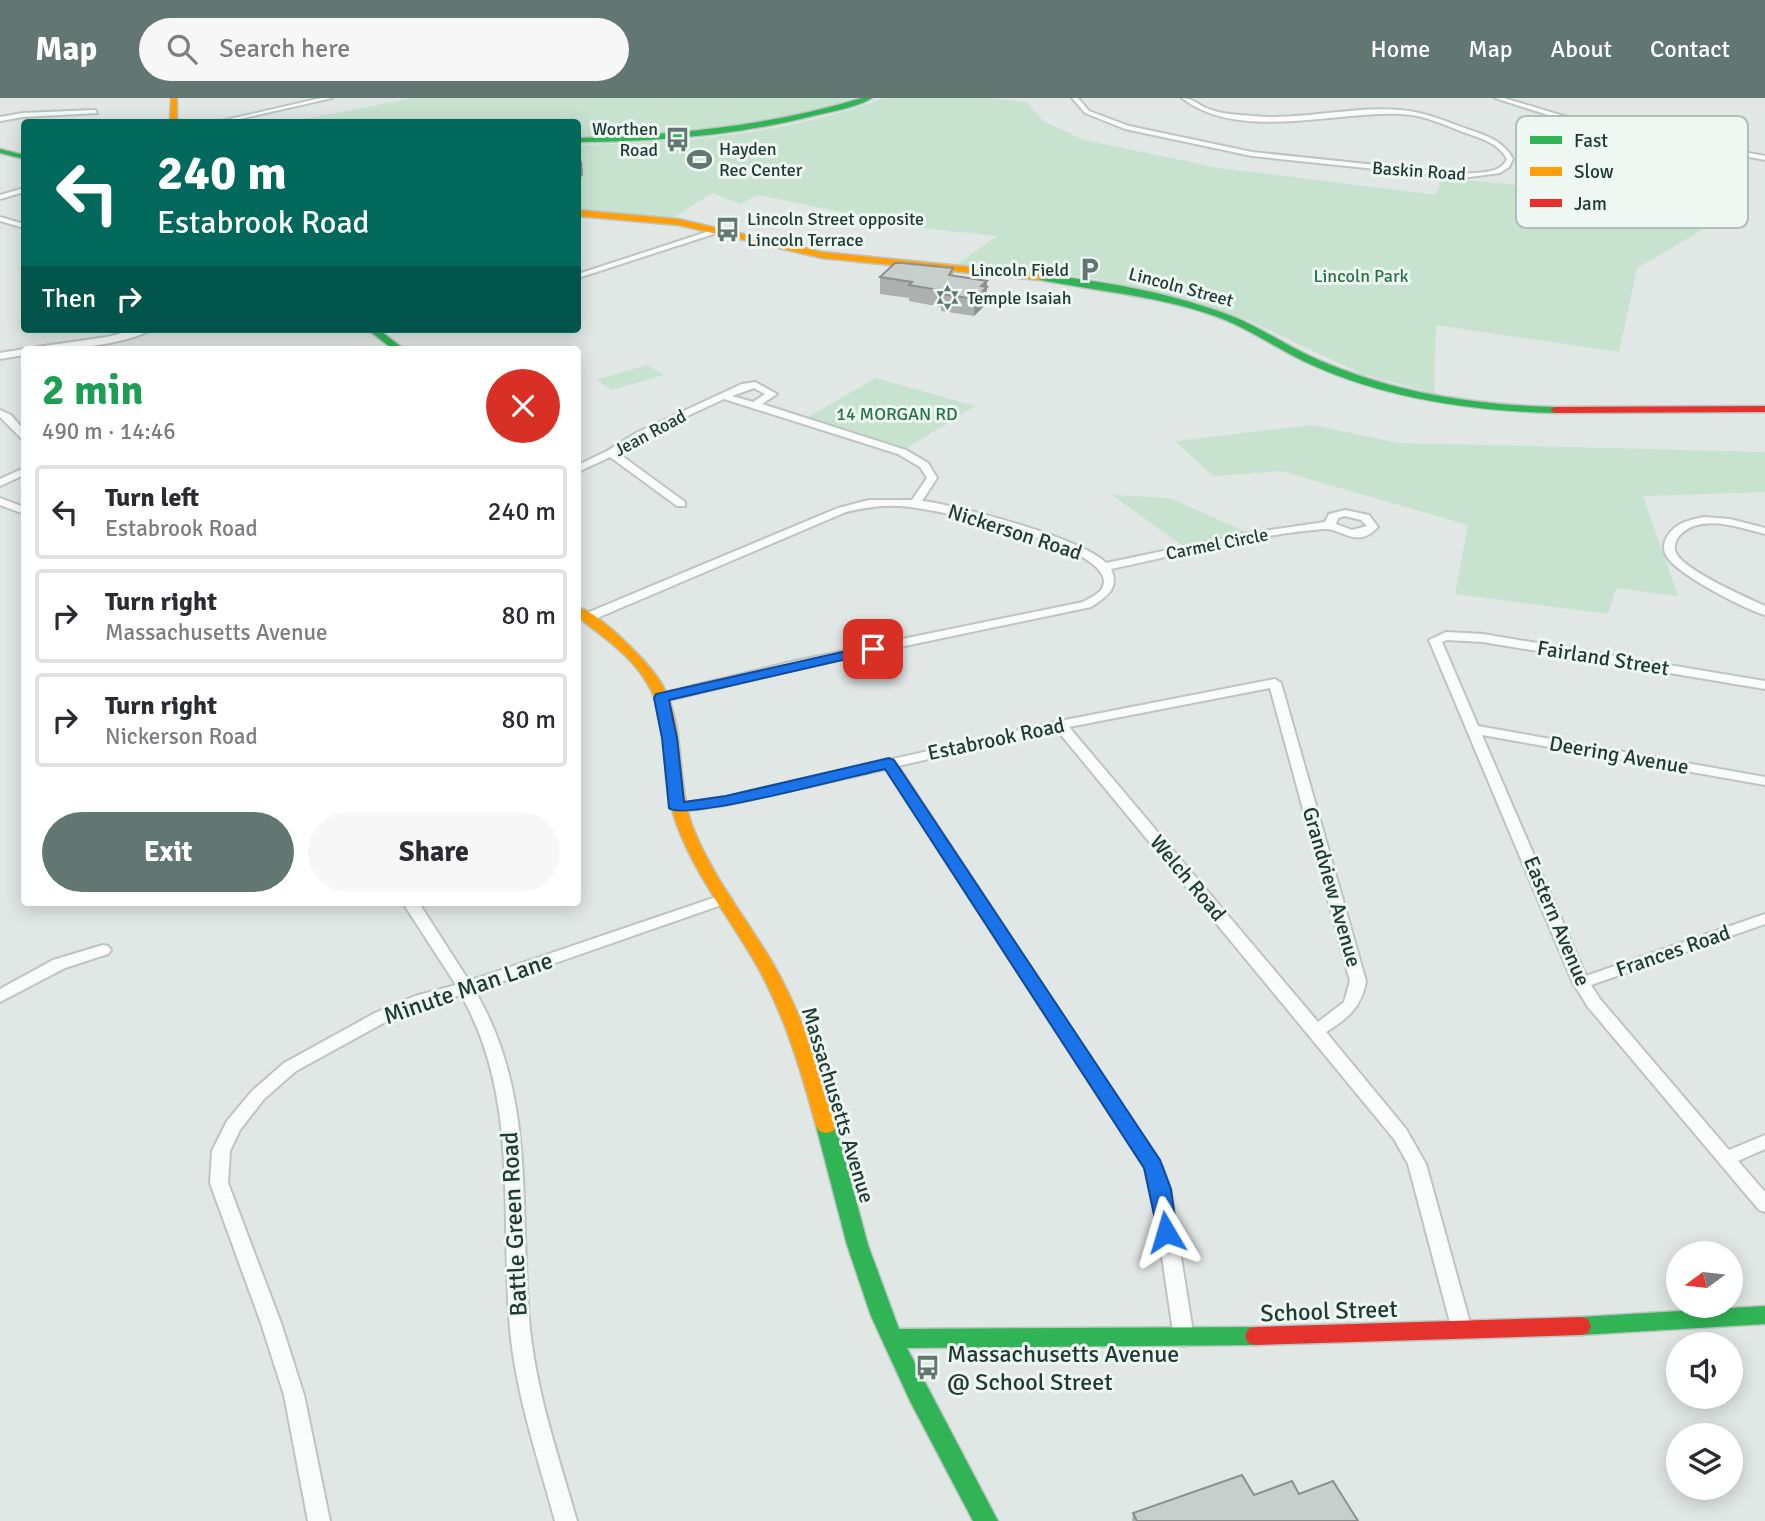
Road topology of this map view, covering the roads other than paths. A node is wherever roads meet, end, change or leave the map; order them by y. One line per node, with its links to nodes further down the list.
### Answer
1 (174, 98): 10 (street)
2 (329, 98): 11 (street)
3 (869, 98): 12 (street)
4 (1075, 98): 5 (street, Baskin Road)
5 (1185, 98)
6 (1498, 98): 8 (street)
7 (95, 112): 9 (street)
8 (1553, 116)
9 (0, 119)
10 (174, 119)
11 (234, 119)
12 (581, 140)
13 (0, 151): 14 (street)
14 (21, 156)
15 (21, 191): 16 (street)
16 (0, 197)
17 (581, 213): 20 (street, Lincoln Street)
18 (0, 219): 19 (street)
19 (21, 225)
20 (722, 230): 21 (street); 30 (street, Lincoln Street)
21 (581, 275)
22 (133, 333): 24 (street)
23 (377, 333): 25 (street)
24 (65, 346)
25 (395, 346)
26 (21, 352): 27 (street)
27 (0, 355)
28 (723, 396): 29 (street); 29 (street, Jean Road); 33 (street, Jean Road)
29 (754, 405): 38 (street)
30 (1765, 409)
31 (0, 414): 32 (street)
32 (21, 432)
33 (611, 453): 34 (street, Jean Road); 39 (street)
34 (581, 468)
35 (21, 472): 36 (street)
36 (0, 483)
37 (0, 501): 40 (street)
38 (916, 502): 43 (street, Nickerson Road); 45 (street, Nickerson Road)
39 (681, 504)
40 (21, 510)
41 (1330, 525): 43 (street, Carmel Circle)
42 (1765, 531): 44 (street)
43 (1104, 567): 49 (street, Nickerson Road)
44 (1765, 611)
45 (582, 614): 49 (street, Massachusetts Avenue)
46 (1440, 637): 48 (street, Fairland Street); 51 (street, Eastern Avenue)
47 (1275, 683): 50 (street, Estabrook Road); 62 (street, Grandview Avenue)
48 (1765, 685)
49 (661, 698): 54 (street, Massachusetts Avenue)
50 (1060, 725): 52 (street, Estabrook Road); 62 (street, Welch Road)
51 (1473, 729): 53 (street, Deering Avenue); 59 (street, Eastern Avenue)
52 (889, 763): 54 (street, Estabrook Road); 68 (street)
53 (1765, 781)
54 (677, 808): 55 (street, Massachusetts Avenue)
55 (725, 899): 60 (street, Minute Man Lane); 69 (street, Massachusetts Avenue)
56 (413, 906): 60 (street, Battle Green Road)
57 (1765, 919): 59 (street, Frances Road)
58 (103, 950): 61 (street)
59 (1581, 983): 64 (street, Eastern Avenue)
60 (467, 988): 70 (street, Minute Man Lane); 71 (street, Battle Green Road)
61 (0, 996)
62 (1316, 1031): 67 (street)
63 (1765, 1142): 64 (street)
64 (1726, 1159): 65 (street, Eastern Avenue)
65 (1765, 1205)
66 (1765, 1315): 67 (street, School Street)
67 (1462, 1330): 68 (street, School Street)
68 (1184, 1338): 69 (street, School Street)
69 (894, 1339): 72 (street, Massachusetts Avenue)
70 (319, 1521)
71 (566, 1521)
72 (986, 1521)

